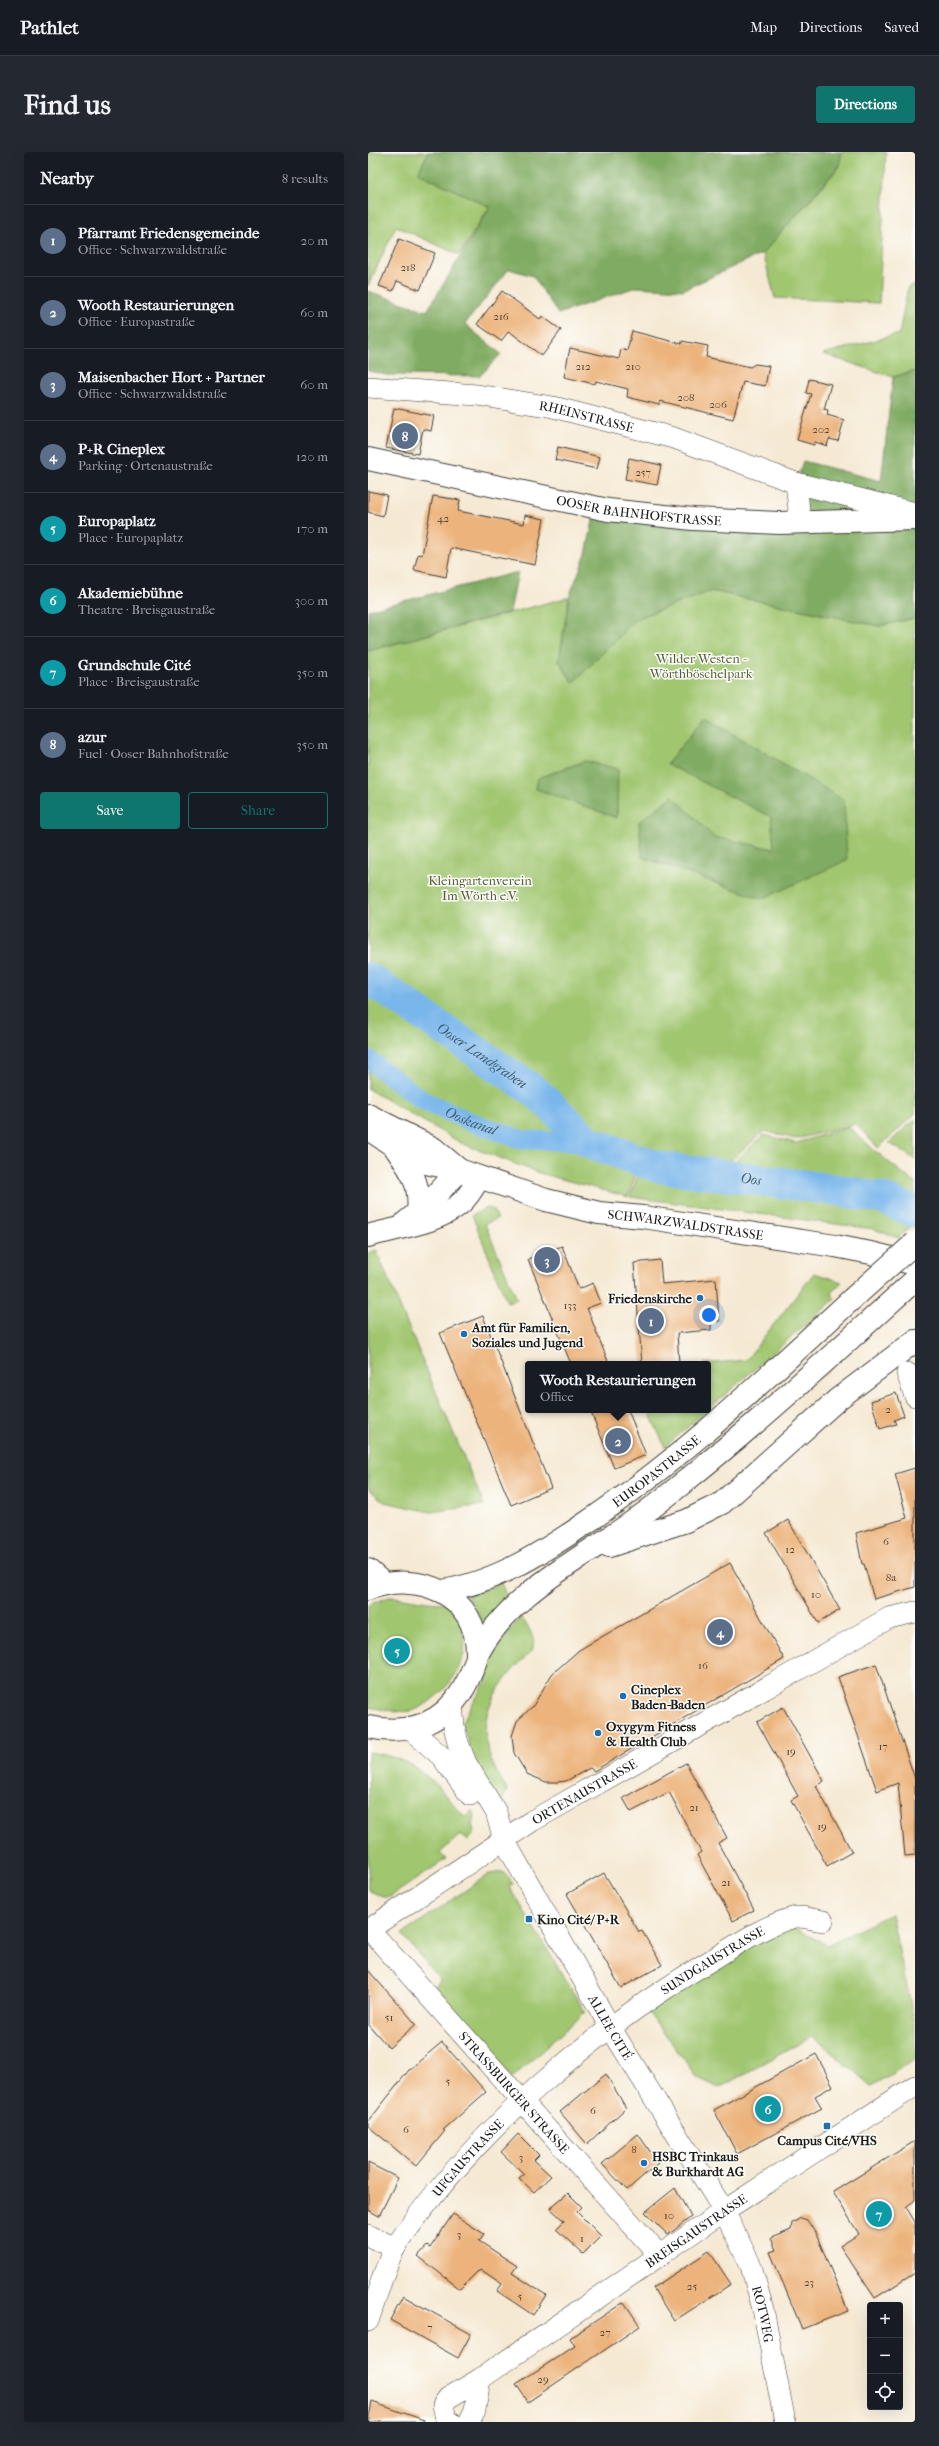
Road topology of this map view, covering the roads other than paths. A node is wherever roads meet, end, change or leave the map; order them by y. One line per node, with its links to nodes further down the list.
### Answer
1 (368, 387): 3 (street, RHEINSTRASSE)
2 (368, 459): 6 (main road, OOSER BAHNHOFSTRASSE)
3 (796, 482): 4 (street, RHEINSTRASSE); 6 (street)
4 (915, 513)
5 (915, 519): 6 (main road, OOSER BAHNHOFSTRASSE)
6 (795, 522)
7 (368, 1115): 10 (main road, SCHWARZWALDSTRASSE)
8 (368, 1129): 9 (main road, SCHWARZWALDSTRASSE)
9 (394, 1146): 10 (main road, SCHWARZWALDSTRASSE); 11 (main road)
10 (469, 1174): 11 (main road); 12 (main road); 15 (main road, SCHWARZWALDSTRASSE)
11 (418, 1213): 12 (main road)
12 (395, 1228): 13 (main road)
13 (368, 1236)
14 (915, 1243): 23 (main road, EUROPASTRASSE, bridge)
15 (915, 1264)
16 (915, 1280): 20 (main road, EUROPASTRASSE)
17 (915, 1341): 20 (main road)
18 (907, 1373): 19 (street)
19 (915, 1396)
20 (587, 1552): 25 (main road, EUROPASTRASSE)
21 (368, 1570): 22 (main road)
22 (376, 1586): 23 (main road)
23 (442, 1591): 25 (main road)
24 (915, 1612): 29 (street, ORTENAUSTRASSE)
25 (477, 1655): 26 (main road, EUROPASTRASSE)
26 (452, 1704): 28 (main road, EUROPASTRASSE); 29 (street, ALLEE CITÉ)
27 (368, 1727): 28 (main road)
28 (410, 1729): 29 (street, ALLEE CITÉ)
29 (504, 1840): 31 (street, ORTENAUSTRASSE); 32 (street, ALLEE CITÉ)
30 (823, 1921): 32 (street, SUNDGAUSTRASSE)
31 (368, 1929): 34 (street, STRASSBURGER STRASSE)
32 (610, 2027): 34 (street, UFGAUSTRASSE); 35 (street, ALLEE CITÉ)
33 (915, 2086): 35 (street, BREISGAUSTRASSE)
34 (522, 2103): 37 (street, UFGAUSTRASSE); 38 (street, STRASSBURGER STRASSE)
35 (724, 2211): 38 (street, BREISGAUSTRASSE); 43 (street, ROTWEG)
36 (368, 2235): 37 (street)
37 (394, 2248): 39 (street, UFGAUSTRASSE)
38 (660, 2256): 40 (street, BREISGAUSTRASSE)
39 (368, 2321)
40 (480, 2379): 41 (street, BREISGAUSTRASSE); 42 (street)
41 (451, 2422)
42 (469, 2422)
43 (785, 2422)

